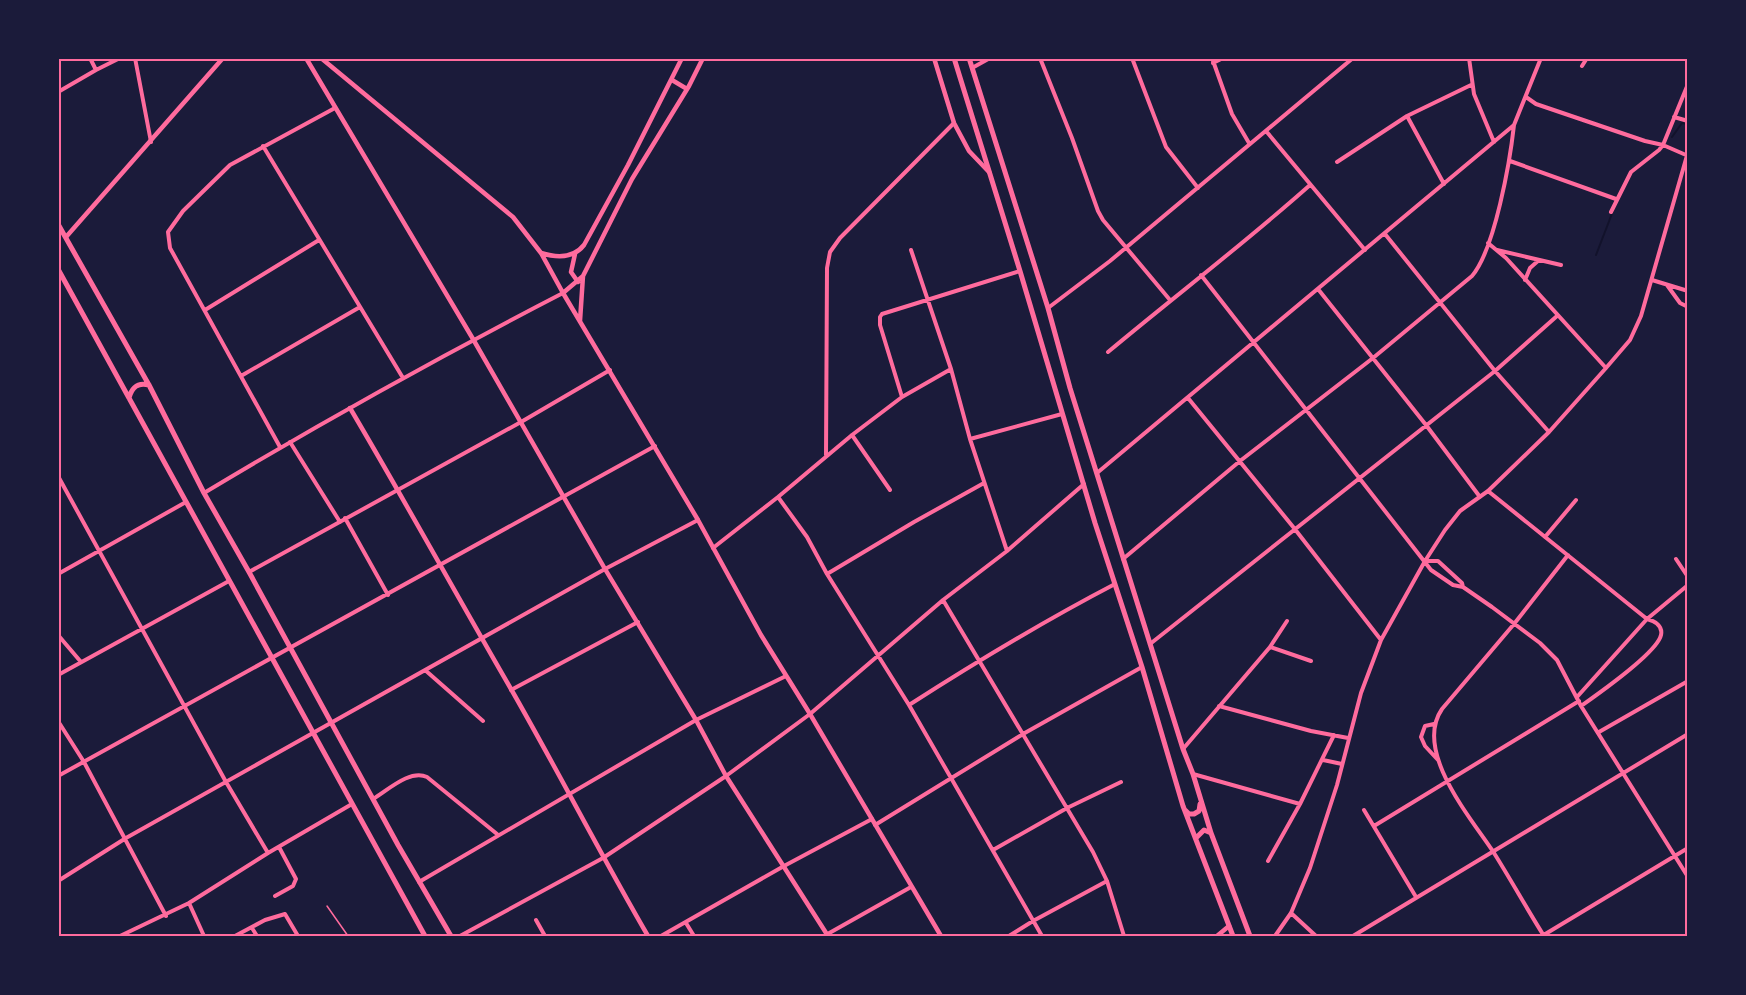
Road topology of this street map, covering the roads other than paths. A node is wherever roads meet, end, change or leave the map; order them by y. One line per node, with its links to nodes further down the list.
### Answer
1 (90, 58): 25 (street)
2 (120, 58): 25 (street)
3 (135, 58): 39 (street)
4 (223, 58): 39 (street)
5 (306, 58): 32 (street)
6 (321, 58): 62 (street)
7 (682, 58): 26 (street)
8 (703, 58): 29 (street)
9 (934, 58): 36 (street)
10 (954, 58): 47 (main road)
11 (969, 58): 24 (main road)
12 (990, 58): 24 (street)
13 (1040, 58): 58 (street)
14 (1132, 58): 50 (street)
15 (1223, 58): 21 (street)
16 (1344, 58): 22 (street)
17 (1353, 58): 22 (street)
18 (1469, 58): 28 (street)
19 (1541, 58): 31 (street)
20 (1587, 58): 23 (street)
21 (1213, 61): 41 (street)
22 (1347, 63): 38 (street)
23 (1582, 66)
24 (972, 68): 82 (main road)
25 (96, 70): 30 (street)
26 (672, 80): 29 (street); 63 (street)
27 (1688, 84): 34 (street)
28 (1471, 85): 33 (street); 40 (street)
29 (687, 88): 69 (street)
30 (58, 92)
31 (1526, 97): 37 (street); 42 (street)
32 (335, 108): 43 (street); 86 (street)
33 (1407, 116): 46 (street); 48 (street)
34 (1674, 117): 35 (street); 42 (street)
35 (1688, 121)
36 (954, 123): 47 (street); 111 (street)
37 (1514, 124): 40 (street); 45 (street)
38 (1266, 131): 41 (street); 49 (street)
39 (151, 142): 55 (street)
40 (1494, 142): 48 (street)
41 (1250, 143): 50 (street)
42 (1663, 145): 44 (street); 51 (street)
43 (263, 146): 56 (street); 83 (street)
44 (1687, 153): 71 (street)
45 (1510, 161): 51 (street); 57 (street)
46 (1337, 162)
47 (989, 172): 67 (main road)
48 (1444, 184): 54 (street)
49 (1310, 185): 60 (street); 68 (street)
50 (1198, 188): 58 (street)
51 (1616, 199): 52 (street)
52 (1611, 212)
53 (58, 224): 55 (main road)
54 (1384, 234): 60 (street); 79 (street)
55 (66, 237): 96 (main road)
56 (320, 239): 80 (street); 83 (street)
57 (1488, 243): 61 (street); 79 (street)
58 (1125, 247): 78 (street); 82 (street)
59 (911, 250): 77 (street)
60 (1365, 250): 74 (street)
61 (1497, 250): 64 (street); 70 (street)
62 (541, 253): 63 (street); 76 (street)
63 (574, 254): 72 (street)
64 (1539, 260): 65 (street); 70 (street)
65 (1561, 265)
66 (58, 269): 98 (main road)
67 (1020, 271): 77 (street); 102 (main road)
68 (1201, 275): 78 (street); 87 (street)
69 (583, 276): 72 (street); 85 (street)
70 (1525, 280): 84 (street)
71 (1652, 280): 73 (street); 90 (street)
72 (578, 282): 76 (street)
73 (1666, 285): 75 (street); 81 (street)
74 (1318, 289): 87 (street); 89 (street)
75 (1688, 291)
76 (563, 293): 85 (street); 86 (street)
77 (929, 300): 91 (street); 97 (street)
78 (1170, 300): 88 (street)
79 (1440, 303): 89 (street); 93 (street)
80 (360, 307): 94 (street); 95 (street)
81 (1688, 307)
82 (1048, 308): 113 (main road)
83 (205, 310): 94 (street)
84 (1557, 316): 90 (street); 93 (street)
85 (580, 321): 92 (street)
86 (473, 339): 95 (street); 103 (street)
87 (1254, 342): 99 (street); 101 (street)
88 (1108, 352)
89 (1373, 358): 101 (street); 104 (street)
90 (1606, 368): 105 (street)
91 (951, 369): 97 (street); 107 (street)
92 (610, 370): 103 (street); 109 (street)
93 (1495, 371): 104 (street); 105 (street)
94 (241, 376): 110 (street)
95 (403, 378): 100 (street)
96 (149, 385): 98 (main road); 121 (main road)
97 (902, 397): 106 (street)
98 (129, 398): 126 (main road)
99 (1188, 398): 112 (street); 113 (street)
100 (351, 408): 108 (street); 118 (street)
101 (1306, 410): 112 (street); 115 (street)
102 (1062, 414): 107 (street); 117 (main road)
103 (521, 422): 118 (street); 122 (street)
104 (1426, 425): 115 (street); 124 (street)
105 (1549, 432): 120 (street)
106 (852, 435): 111 (street); 119 (street)
107 (970, 440): 116 (street)
108 (290, 442): 110 (street); 129 (street)
109 (655, 446): 122 (street); 128 (street)
110 (280, 447): 121 (street)
111 (826, 455): 123 (street)
112 (1240, 461): 130 (street); 136 (street)
113 (1097, 473): 136 (main road)
114 (58, 476): 133 (street)
115 (1359, 477): 130 (street); 138 (street)
116 (984, 483): 134 (street); 143 (street)
117 (1084, 484): 134 (street); 146 (main road)
118 (397, 489): 127 (street); 139 (street)
119 (890, 490)
120 (1488, 491): 124 (street); 131 (street)
121 (204, 493): 141 (main road)
122 (565, 496): 139 (street); 140 (street)
123 (778, 497): 132 (street); 143 (street)
124 (1480, 497): 138 (street)
125 (1576, 500): 131 (street)
126 (186, 502): 133 (street); 145 (main road)
127 (345, 518): 129 (street); 149 (street)
128 (698, 520): 132 (street); 140 (street)
129 (340, 522): 141 (street)
130 (1294, 528): 158 (street); 159 (street)
131 (1545, 537): 135 (street)
132 (713, 548): 170 (street)
133 (99, 551): 142 (street); 155 (street)
134 (1007, 551): 150 (street)
135 (1568, 555): 151 (street); 154 (street)
136 (1123, 559): 159 (main road)
137 (1676, 559): 144 (street)
138 (1425, 561): 148 (street); 148 (street); 158 (street)
139 (440, 567): 149 (street); 157 (street)
140 (605, 569): 153 (street); 157 (street)
141 (249, 572): 161 (main road)
142 (58, 574)
143 (827, 574): 162 (street)
144 (1688, 577)
145 (229, 581): 155 (street); 163 (main road)
146 (1115, 584): 164 (street); 167 (main road)
147 (1688, 585): 151 (street)
148 (1463, 587): 154 (street)
149 (388, 595): 161 (street)
150 (943, 600): 162 (street); 164 (street)
151 (1647, 619): 173 (street); 173 (street)
152 (1287, 621): 160 (street)
153 (638, 622): 172 (street); 178 (street)
154 (1514, 624): 173 (street); 182 (street)
155 (142, 630): 166 (street); 176 (street)
156 (58, 635): 166 (street)
157 (480, 639): 168 (street); 172 (street)
158 (1381, 640): 188 (street)
159 (1149, 645): 189 (main road)
160 (1270, 647): 165 (street); 175 (street)
161 (291, 649): 163 (street); 181 (main road)
162 (879, 656): 174 (street); 177 (street)
163 (272, 660): 176 (street); 184 (main road)
164 (979, 660): 174 (street); 185 (street)
165 (1311, 661)
166 (81, 662): 169 (street)
167 (1142, 666): 185 (street); 207 (main road)
168 (425, 670): 180 (street); 181 (street)
169 (58, 675)
170 (786, 676): 177 (street); 178 (street)
171 (1688, 681): 183 (street)
172 (511, 690): 202 (street)
173 (1579, 701): 183 (street); 201 (street)
174 (909, 705): 198 (street)
175 (1219, 706): 187 (street); 189 (street)
176 (185, 707): 192 (street); 199 (street)
177 (810, 714): 197 (street); 210 (street)
178 (696, 720): 197 (street); 202 (street)
179 (58, 721): 192 (street)
180 (483, 721)
181 (332, 723): 184 (street); 203 (main road)
182 (1434, 724): 191 (street); 191 (street)
183 (1599, 732): 194 (street)
184 (312, 733): 199 (street); 205 (main road)
185 (1023, 734): 198 (street); 208 (street)
186 (1688, 734): 194 (street)
187 (1334, 735): 188 (street); 190 (street)
188 (1348, 738): 193 (street)
189 (1183, 749): 195 (main road)
190 (1323, 760): 193 (street); 206 (street)
191 (1439, 760): 201 (street)
192 (84, 762): 196 (street); 215 (street)
193 (1342, 764): 235 (street)
194 (1622, 772): 221 (street); 222 (street)
195 (1193, 774): 204 (main road); 206 (street)
196 (58, 776)
197 (726, 776): 223 (street); 225 (street)
198 (952, 778): 211 (street); 219 (street)
199 (226, 782): 215 (street); 220 (street)
200 (1121, 782): 208 (street)
201 (1447, 782): 212 (street); 221 (street)
202 (568, 794): 214 (street); 223 (street)
203 (373, 799): 214 (street); 229 (main road)
204 (1200, 801): 207 (main road); 213 (main road)
205 (351, 804): 217 (street); 248 (main road)
206 (1300, 804): 224 (street)
207 (1183, 806): 216 (main road)
208 (1067, 808): 219 (street); 228 (street)
209 (1364, 810): 212 (street)
210 (872, 819): 211 (street); 225 (street)
211 (875, 825): 230 (street)
212 (1374, 826): 232 (street)
213 (1211, 832): 216 (main road); 262 (main road)
214 (497, 834): 229 (street)
215 (126, 838): 227 (street); 236 (street)
216 (1196, 838): 240 (main road)
217 (279, 847): 220 (street); 231 (street)
218 (1688, 848): 222 (street)
219 (993, 850): 238 (street)
220 (268, 853): 233 (street)
221 (1494, 853): 232 (street); 266 (street)
222 (1674, 856): 226 (street); 266 (street)
223 (603, 858): 250 (street); 252 (street)
224 (1268, 861)
225 (784, 866): 239 (street); 255 (street)
226 (1688, 877)
227 (58, 881)
228 (1107, 881): 238 (street); 259 (street)
229 (419, 882): 249 (main road)
230 (911, 887): 255 (street); 256 (street)
231 (275, 896)
232 (1416, 897): 265 (street)
233 (189, 903): 236 (street); 243 (street)
234 (327, 906): 247 (lane)
235 (1291, 913): 263 (street); 264 (street)
236 (166, 916): 242 (street)
237 (536, 920): 251 (street)
238 (1033, 921): 257 (street); 258 (street)
239 (686, 923): 253 (street); 254 (street)
240 (1229, 926): 260 (street); 261 (main road)
241 (252, 928): 244 (street); 245 (street); 246 (street)
242 (120, 936)
243 (204, 936)
244 (235, 936)
245 (257, 936)
246 (298, 936)
247 (348, 936)
248 (425, 936)
249 (451, 936)
250 (460, 936)
251 (545, 936)
252 (648, 936)
253 (661, 936)
254 (694, 936)
255 (826, 936)
256 (941, 936)
257 (1009, 936)
258 (1042, 936)
259 (1124, 936)
260 (1217, 936)
261 (1233, 936)
262 (1250, 936)
263 (1275, 936)
264 (1316, 936)
265 (1353, 936)
266 (1543, 936)

